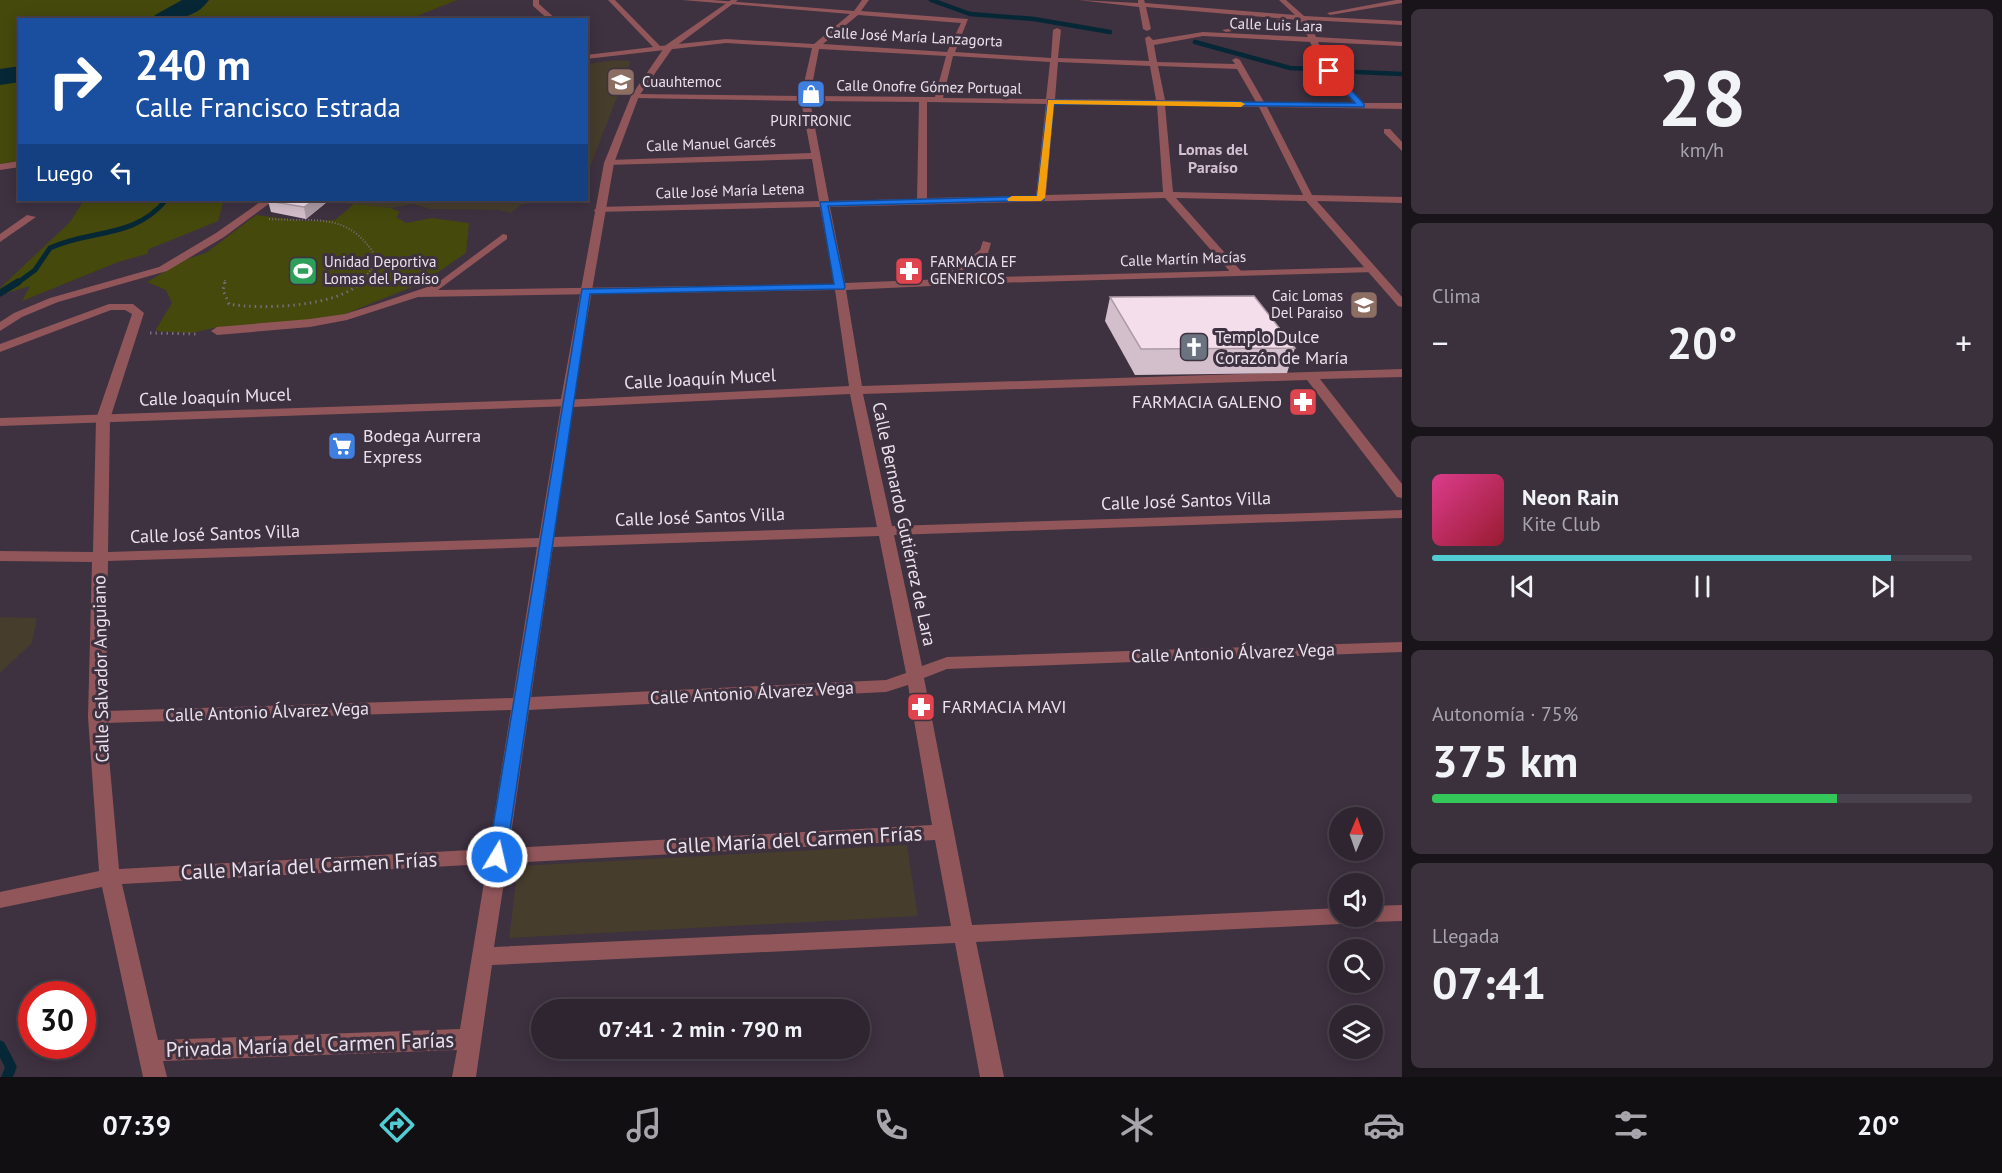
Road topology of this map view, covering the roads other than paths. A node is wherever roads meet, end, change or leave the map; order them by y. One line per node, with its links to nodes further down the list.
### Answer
1 (536, 0): 13 (street)
2 (611, 0): 25 (street)
3 (685, 0): 9 (street)
4 (866, 0): 12 (street)
5 (1081, 0): 10 (street)
6 (1214, 0): 11 (street)
7 (1282, 0): 14 (street)
8 (1402, 1): 14 (street)
9 (732, 2): 12 (street); 23 (street)
10 (1142, 2): 11 (street); 18 (street)
11 (1221, 10): 14 (street)
12 (855, 14): 22 (street); 26 (street)
13 (551, 18)
14 (1302, 18): 15 (street); 17 (street); 20 (street)
15 (1402, 22)
16 (1057, 30): 28 (street)
17 (1203, 34): 18 (street, Calle Luis Lara); 19 (street, Calle Luis Lara)
18 (1149, 37): 29 (street)
19 (1225, 37): 20 (street, Calle Luis Lara); 24 (street)
20 (1312, 40): 21 (street, Calle Luis Lara); 37 (street)
21 (1402, 44)
22 (816, 46): 23 (street, Calle José María Lanzagorta); 26 (street, Calle José María Lanzagorta); 31 (street, Calle Bernardo Gutiérrez de Lara)
23 (669, 47): 25 (street, Calle José María Lanzagorta); 30 (street)
24 (1231, 47)
25 (658, 48): 27 (street, Calle José María Lanzagorta)
26 (950, 54): 28 (street, Calle José María Lanzagorta); 33 (street)
27 (588, 57)
28 (1053, 60): 29 (street, Calle José María Lanzagorta); 34 (street)
29 (1152, 63): 35 (street); 36 (street, Calle José María Lanzagorta)
30 (635, 96): 31 (street, Calle Onofre Gómez Portugal); 42 (street)
31 (805, 98): 32 (street, Calle Onofre Gómez Portugal); 41 (street, Calle Bernardo Gutiérrez de Lara)
32 (923, 100): 33 (street, Calle Onofre Gómez Portugal); 50 (street)
33 (938, 100): 34 (street, Calle Onofre Gómez Portugal)
34 (1051, 102): 35 (street, Calle Onofre Gómez Portugal); 46 (street)
35 (1161, 104): 36 (street, Calle Onofre Gómez Portugal); 45 (street)
36 (1262, 105): 37 (street, Calle Onofre Gómez Portugal); 47 (street)
37 (1362, 106): 38 (street, Calle Onofre Gómez Portugal)
38 (1402, 106)
39 (1387, 131): 40 (street)
40 (1402, 148)
41 (814, 156): 42 (street, Calle Manuel Garcés); 51 (street, Calle Bernardo Gutiérrez de Lara)
42 (609, 163): 52 (street)
43 (18, 164): 44 (street)
44 (0, 167)
45 (1168, 195): 46 (street, Calle José María Letena); 47 (street, Calle José María Letena); 58 (street)
46 (1041, 198): 50 (street, Calle José María Letena)
47 (1309, 198): 48 (street, Calle José María Letena); 57 (street)
48 (1402, 200)
49 (268, 201): 64 (street)
50 (922, 201): 51 (street, Calle José María Letena)
51 (823, 204): 52 (street, Calle José María Letena); 60 (street, Calle Bernardo Gutiérrez de Lara)
52 (599, 210): 61 (street)
53 (31, 217): 55 (street)
54 (503, 237): 62 (street)
55 (1, 238)
56 (986, 243): 59 (lane)
57 (1372, 270): 58 (street, Calle Martín Macías); 63 (street)
58 (1237, 273): 59 (street, Calle Martín Macías)
59 (956, 282): 60 (street, Calle Martín Macías)
60 (840, 287): 61 (street, Calle Martín Macías); 70 (street, Calle Bernardo Gutiérrez de Lara)
61 (585, 291): 62 (street, Calle Martín Macías); 71 (street)
62 (415, 294): 66 (street)
63 (1402, 304)
64 (2, 326): 65 (street)
65 (47, 330): 67 (street); 72 (street, Calle Salvador Anguiano)
66 (217, 331)
67 (0, 348)
68 (1402, 374): 69 (street, Calle Joaquín Mucel)
69 (1311, 376): 70 (street, Calle Joaquín Mucel); 74 (street)
70 (856, 390): 71 (street, Calle Joaquín Mucel); 76 (street, Calle Bernardo Gutiérrez de Lara)
71 (567, 403): 72 (street, Calle Joaquín Mucel); 77 (street)
72 (103, 419): 73 (street, Calle Joaquín Mucel); 79 (street, Calle Salvador Anguiano)
73 (0, 422)
74 (1402, 494)
75 (1402, 514): 76 (street, Calle José Santos Villa)
76 (884, 531): 77 (street, Calle José Santos Villa); 81 (street, Calle Bernardo Gutiérrez de Lara)
77 (545, 542): 79 (street, Calle José Santos Villa); 82 (street)
78 (0, 556): 79 (street, Calle José Santos Villa)
79 (100, 557): 83 (street, Calle Salvador Anguiano)
80 (1402, 647): 81 (street, Calle Antonio Álvarez Vega)
81 (915, 675): 82 (street, Calle Antonio Álvarez Vega); 84 (street, Calle Bernardo Gutiérrez de Lara)
82 (520, 704): 83 (street, Calle Antonio Álvarez Vega); 85 (street)
83 (98, 717): 86 (street, Calle Salvador Anguiano)
84 (943, 832): 85 (street, Calle María del Carmen Frías); 91 (street, Calle Bernardo Gutiérrez de Lara)
85 (497, 857): 86 (street, Calle María del Carmen Frías); 92 (street)
86 (110, 877): 87 (street, Calle María del Carmen Frías); 94 (street, Calle Salvador Anguiano)
87 (0, 900)
88 (1402, 913): 89 (street)
89 (1383, 914)
90 (1329, 917): 91 (street)
91 (963, 934): 92 (street); 97 (street, Calle Bernardo Gutiérrez de Lara)
92 (482, 957): 93 (street)
93 (470, 1039): 94 (street, Privada María del Carmen Farías); 96 (street)
94 (149, 1051): 95 (street, Calle Salvador Anguiano)
95 (155, 1077)
96 (464, 1077)
97 (992, 1077)

